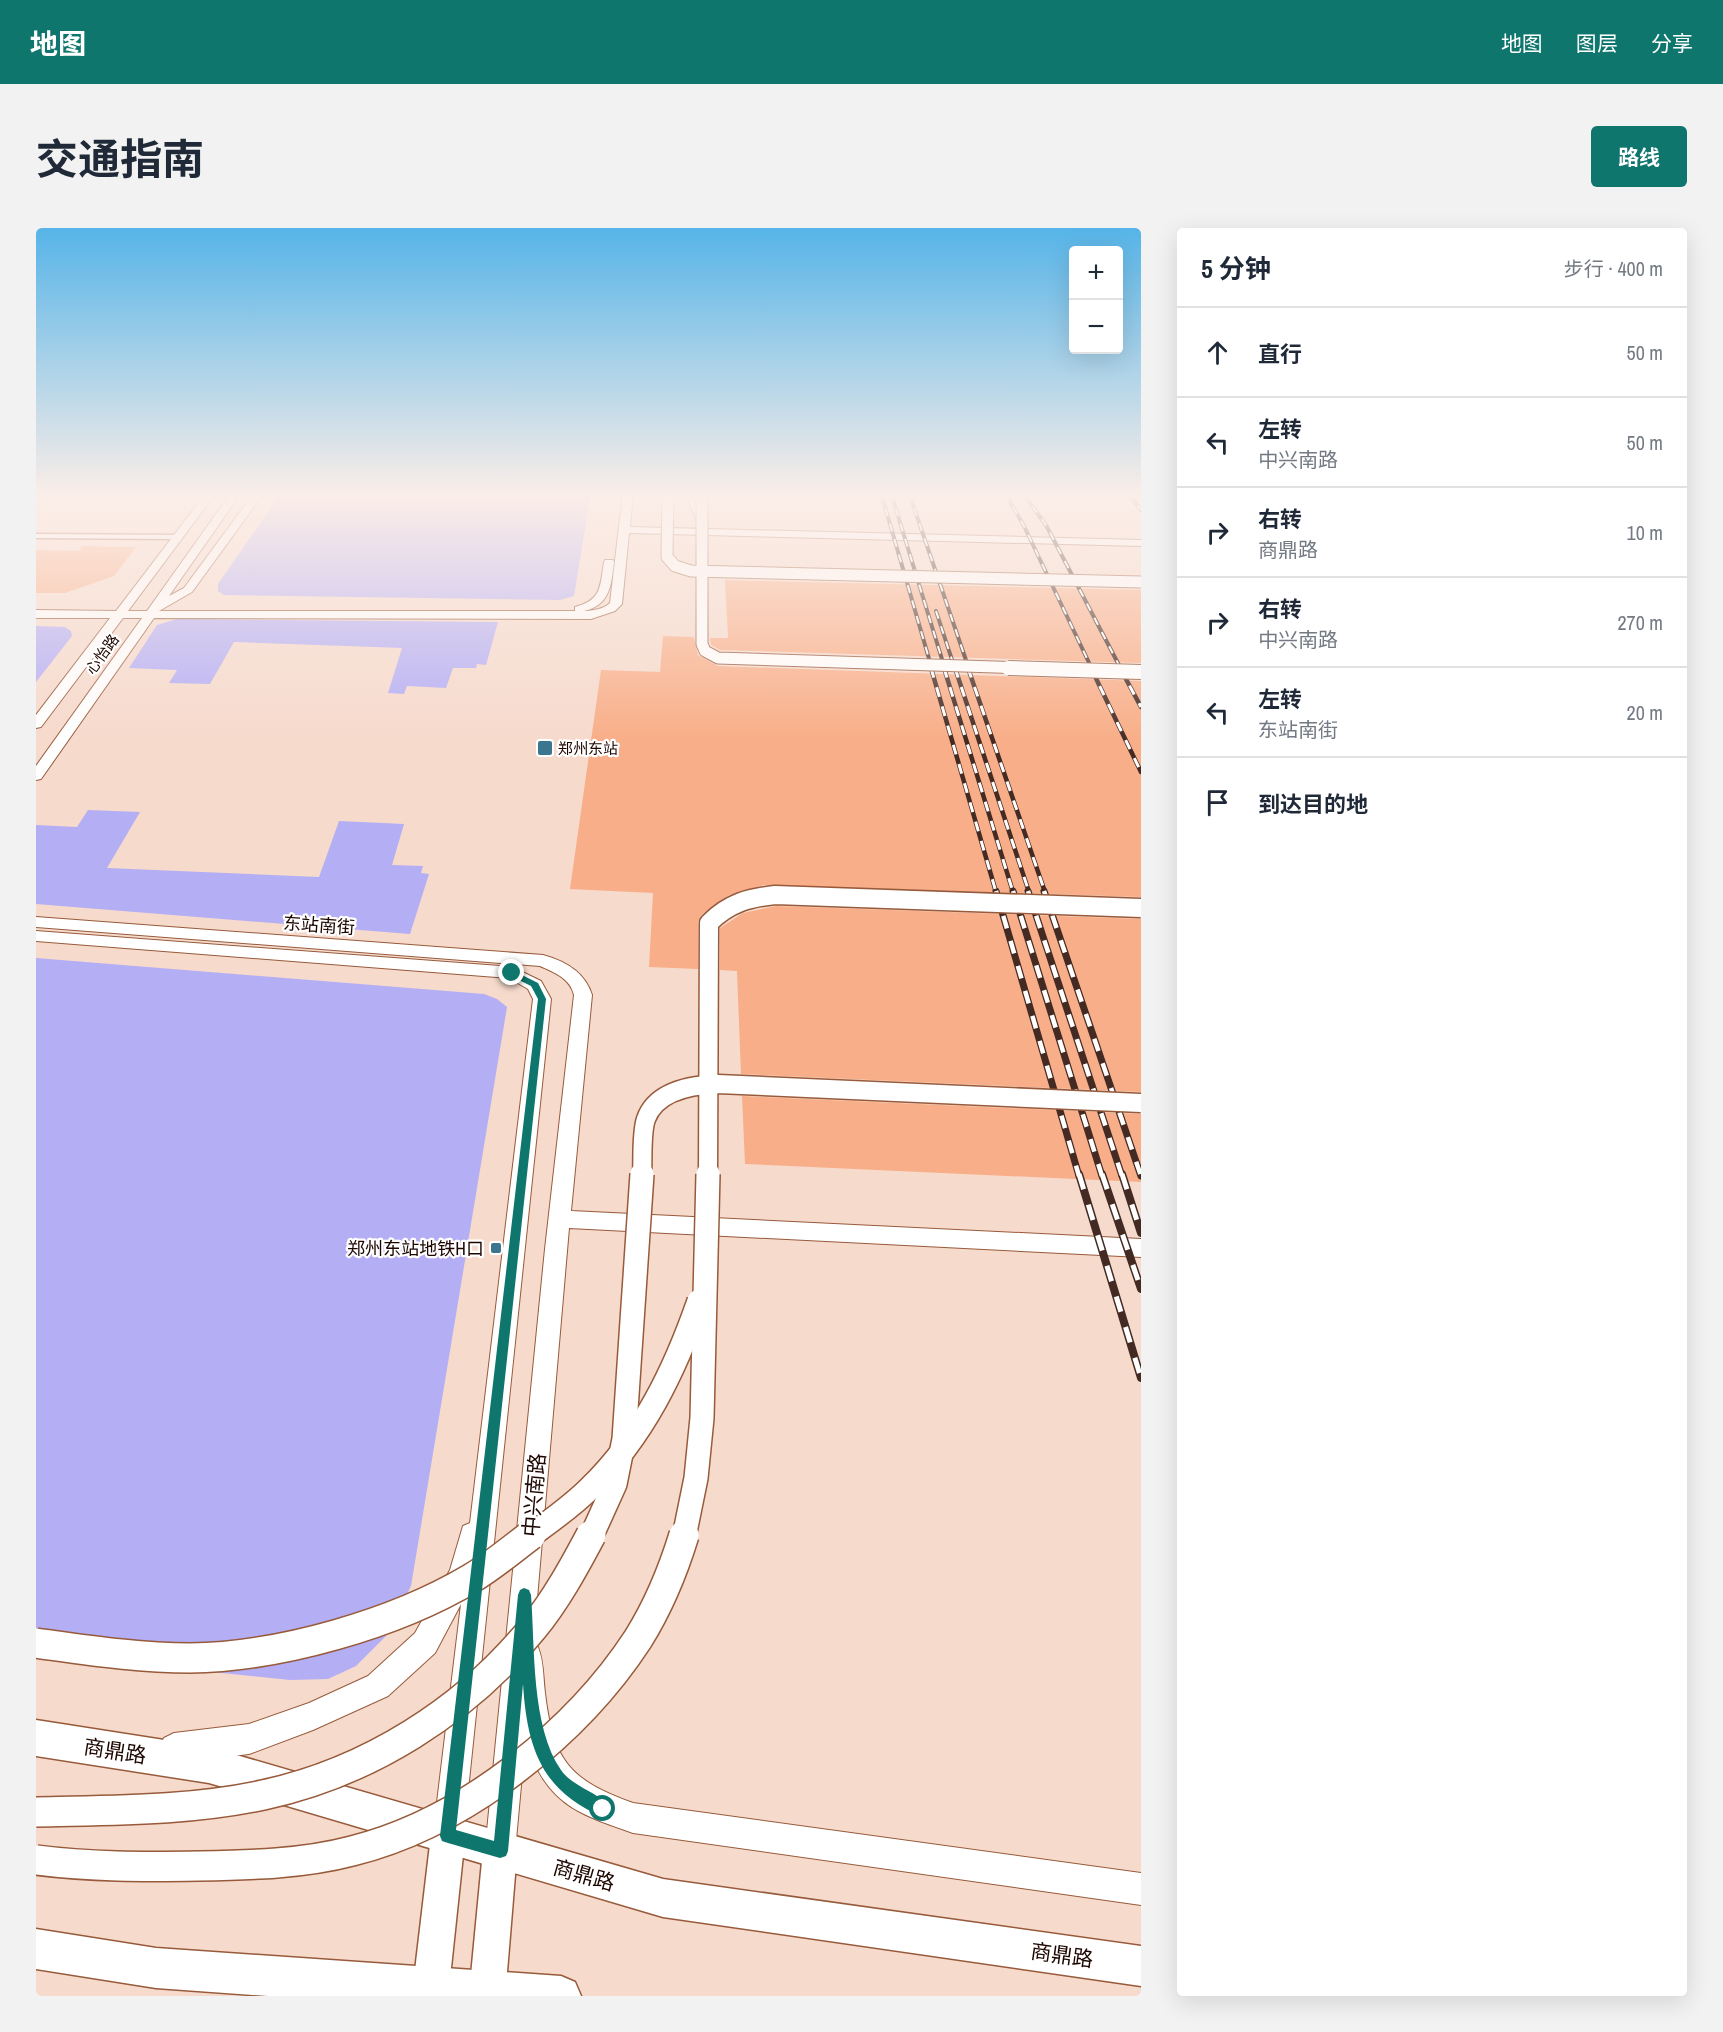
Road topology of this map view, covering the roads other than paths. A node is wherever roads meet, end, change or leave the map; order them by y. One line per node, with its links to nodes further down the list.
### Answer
1 (148, 576): 10 (street, 心怡路)
2 (179, 576): 11 (street, 心怡路)
3 (199, 576): 11 (street)
4 (607, 576): 13 (street)
5 (619, 576): 13 (street)
6 (702, 576): 14 (street, bridge)
7 (875, 576): 8 (street, bridge)
8 (1141, 582)
9 (36, 607): 10 (street)
10 (121, 611): 11 (street); 12 (street); 15 (street, 心怡路)
11 (154, 611): 13 (street); 16 (street, 心怡路)
12 (36, 614)
13 (572, 614)
14 (1141, 672)
15 (36, 724)
16 (36, 776)
17 (1141, 908): 24 (street, bridge)
18 (36, 922): 20 (street, 东站南街)
19 (36, 936): 25 (street, 东站南街)
20 (583, 995): 22 (street, 中兴南路)
21 (1141, 1103): 30 (street, bridge)
22 (560, 1219): 23 (street); 26 (street, 中兴南路)
23 (1141, 1248)
24 (706, 1281): 27 (street, bridge); 33 (street, bridge)
25 (489, 1469): 29 (street); 31 (street)
26 (524, 1595): 32 (street, 中兴南路); 34 (street)
27 (36, 1643)
28 (36, 1738): 29 (main road, 商鼎路)
29 (123, 1752): 31 (main road, 商鼎路)
30 (36, 1812)
31 (448, 1836): 32 (main road, 商鼎路); 37 (main road)
32 (500, 1851): 36 (main road, 商鼎路); 38 (main road, 中兴南路)
33 (36, 1860)
34 (1141, 1889)
35 (36, 1949): 37 (main road)
36 (1141, 1966)
37 (430, 1991): 38 (main road)
38 (487, 1993): 39 (main road)
39 (561, 1996)

